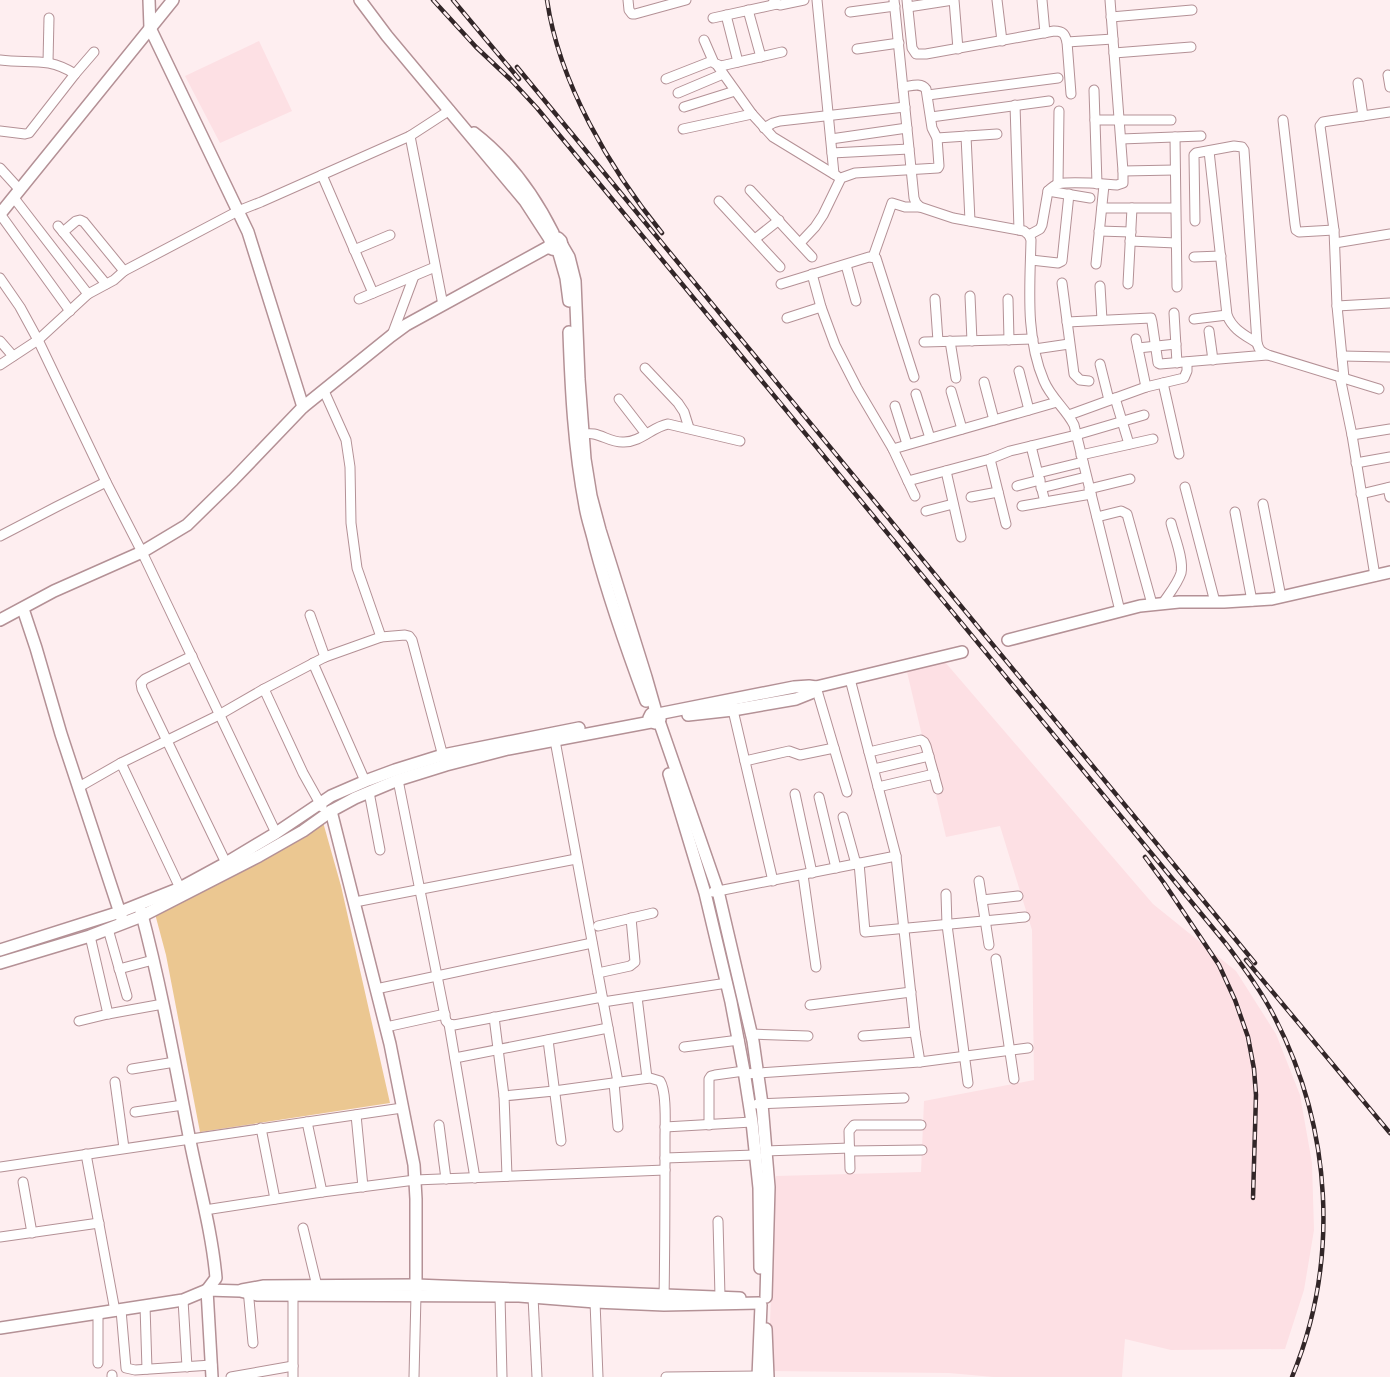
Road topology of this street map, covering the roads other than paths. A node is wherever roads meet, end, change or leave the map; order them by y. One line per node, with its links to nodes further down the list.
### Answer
1 (149, 0): 22 (street)
2 (173, 0): 22 (street)
3 (360, 0): 60 (street)
4 (628, 0): 5 (street)
5 (686, 0)
6 (804, 0): 12 (street)
7 (817, 0): 61 (street)
8 (953, 0): 14 (street); 31 (street)
9 (997, 0): 26 (street)
10 (1042, 0): 23 (street)
11 (1110, 0): 19 (street)
12 (773, 2): 15 (street)
13 (894, 3): 17 (street); 28 (street)
14 (907, 4): 31 (street)
15 (748, 10): 18 (street); 35 (street)
16 (1192, 10): 19 (street)
17 (850, 12)
18 (726, 15): 21 (street); 38 (street)
19 (1111, 17): 24 (street)
20 (49, 18): 37 (street)
21 (713, 18)
22 (150, 28): 93 (street); 101 (street)
23 (1045, 33): 26 (street); 27 (street)
24 (1113, 39): 27 (street); 34 (street)
25 (704, 40): 39 (street)
26 (1002, 40): 31 (street)
27 (1067, 42): 52 (street)
28 (899, 43): 30 (street); 46 (street)
29 (1191, 47): 34 (street)
30 (857, 49)
31 (958, 49)
32 (94, 52): 40 (street)
33 (782, 52): 35 (street)
34 (1114, 53): 65 (street)
35 (761, 57): 38 (street)
36 (0, 60): 37 (street)
37 (48, 62): 40 (street)
38 (738, 62): 39 (street)
39 (715, 63): 41 (street); 44 (street)
40 (75, 74): 71 (street)
41 (723, 74): 49 (street); 50 (street)
42 (1388, 75): 47 (street)
43 (1058, 78): 51 (street)
44 (666, 79)
45 (1358, 83): 62 (street)
46 (903, 86): 51 (street); 56 (street)
47 (1390, 87)
48 (1094, 90): 64 (street)
49 (735, 91): 55 (street); 59 (street)
50 (678, 94)
51 (928, 94): 63 (street)
52 (1071, 94)
53 (1049, 100): 54 (street)
54 (1015, 105): 63 (street); 106 (street)
55 (684, 107)
56 (905, 107): 61 (street); 69 (street)
57 (1058, 112): 89 (street)
58 (1390, 112): 62 (street)
59 (752, 114): 68 (street); 70 (street)
60 (454, 115): 73 (street); 117 (street)
61 (829, 115): 68 (street); 78 (street)
62 (1364, 116): 107 (street)
63 (931, 117): 77 (street)
64 (1095, 120): 65 (street); 90 (street)
65 (1119, 120): 66 (street); 79 (street)
66 (1171, 120)
67 (1283, 120): 107 (street)
68 (764, 128): 88 (street)
69 (907, 128): 78 (street); 80 (street)
70 (683, 129)
71 (0, 131)
72 (998, 134): 74 (street)
73 (410, 136): 87 (street); 126 (street)
74 (966, 136): 77 (street); 104 (street)
75 (1201, 136): 76 (street)
76 (1175, 137): 79 (street); 86 (street)
77 (937, 138): 84 (street)
78 (831, 139): 82 (street)
79 (1120, 139): 85 (street)
80 (909, 149): 82 (street); 84 (street)
81 (1209, 151): 105 (street); 120 (street); 166 (street)
82 (832, 153): 88 (street)
83 (0, 168): 93 (street)
84 (912, 169): 88 (street); 97 (street)
85 (1123, 170): 86 (street); 90 (street)
86 (1175, 170): 100 (street)
87 (322, 175): 101 (street); 118 (street)
88 (838, 176): 115 (street)
89 (1058, 184): 90 (street); 92 (street)
90 (1101, 184): 98 (street)
91 (750, 190): 103 (street)
92 (1048, 191): 94 (street); 111 (street)
93 (17, 194): 102 (street); 139 (street)
94 (1069, 194): 95 (street); 123 (street)
95 (1090, 198)
96 (719, 201): 113 (street)
97 (920, 208): 104 (street); 121 (street)
98 (1102, 208): 99 (street); 108 (street)
99 (1132, 208): 100 (street); 112 (street)
100 (1175, 208): 114 (street)
101 (238, 210): 128 (street); 196 (street)
102 (0, 214): 149 (street)
103 (779, 220): 113 (street); 115 (street)
104 (970, 221): 106 (street)
105 (1195, 221)
106 (1019, 230): 111 (street)
107 (1334, 230): 116 (street)
108 (1099, 231): 112 (street); 124 (street)
109 (1390, 234): 116 (street)
110 (390, 235): 118 (street)
111 (1029, 235): 123 (street)
112 (1130, 236): 114 (street); 135 (street)
113 (754, 239): 127 (street)
114 (1176, 242): 137 (street)
115 (800, 243): 119 (street)
116 (1335, 243): 147 (street)
117 (556, 244): 146 (street); 206 (street)
118 (354, 250): 138 (street)
119 (812, 256)
120 (1220, 256): 122 (street); 151 (street)
121 (873, 257): 125 (street); 181 (street)
122 (1194, 257)
123 (1031, 260): 158 (street)
124 (1096, 264)
125 (846, 265): 129 (street); 144 (street)
126 (435, 267): 130 (street); 146 (street)
127 (780, 267)
128 (124, 271): 133 (street); 133 (street)
129 (812, 274): 134 (street); 148 (street)
130 (414, 276): 138 (street); 157 (street)
131 (0, 278): 159 (street)
132 (1062, 283): 155 (street)
133 (106, 284): 139 (street)
134 (781, 284)
135 (1128, 284)
136 (1100, 286): 154 (street)
137 (1177, 287)
138 (373, 293): 141 (street)
139 (88, 294): 149 (street)
140 (970, 296): 160 (street)
141 (359, 299)
142 (935, 299): 163 (street)
143 (1008, 299): 161 (street)
144 (856, 301)
145 (1390, 303): 147 (street)
146 (442, 305): 157 (street)
147 (1337, 306): 173 (street)
148 (821, 307): 152 (street); 215 (street)
149 (70, 311): 159 (street)
150 (1174, 313): 168 (street)
151 (1227, 315): 153 (street); 166 (street)
152 (787, 318)
153 (1194, 319)
154 (1102, 320): 155 (street); 169 (street)
155 (1067, 322): 167 (street)
156 (1209, 331): 175 (street)
157 (391, 336): 189 (street)
158 (1033, 339): 161 (street); 170 (street)
159 (38, 340): 172 (street); 226 (street)
160 (972, 340): 161 (street); 164 (street)
161 (1009, 340)
162 (0, 341): 172 (street)
163 (938, 341): 164 (street); 165 (street)
164 (950, 341): 182 (street)
165 (924, 342)
166 (1257, 343): 171 (street)
167 (1069, 344): 170 (street); 184 (street)
168 (1176, 344): 169 (street); 176 (street)
169 (1156, 346): 176 (street); 187 (street)
170 (1035, 350): 194 (street)
171 (1268, 355): 175 (street); 183 (street)
172 (13, 356): 178 (street)
173 (1342, 356): 174 (street); 183 (street)
174 (1390, 358)
175 (1213, 360): 176 (street)
176 (1182, 363): 186 (street)
177 (1100, 364): 193 (street)
178 (0, 365)
179 (645, 368): 202 (street)
180 (1019, 371): 197 (street)
181 (914, 377)
182 (956, 378)
183 (1342, 378): 188 (street); 208 (street)
184 (1089, 381)
185 (984, 382): 200 (street)
186 (1163, 383): 187 (street); 216 (street)
187 (1146, 387): 193 (street)
188 (1379, 389)
189 (324, 391): 196 (street); 258 (street)
190 (951, 391): 203 (street)
191 (916, 394): 209 (street)
192 (619, 399): 205 (street)
193 (1112, 399): 198 (street); 201 (street)
194 (1057, 402): 197 (street); 198 (street)
195 (896, 406): 212 (street)
196 (303, 407): 247 (street)
197 (1029, 410): 200 (street)
198 (1070, 415): 207 (street)
199 (1144, 415): 201 (street)
200 (994, 420): 203 (street)
201 (1122, 421): 207 (street); 213 (street)
202 (689, 428): 205 (street); 211 (street)
203 (962, 429): 209 (street)
204 (1390, 429): 208 (street)
205 (646, 434): 206 (street)
206 (579, 435): 269 (street)
207 (1076, 435): 214 (street); 219 (street)
208 (1352, 435): 220 (street)
209 (930, 438): 212 (street)
210 (1153, 439): 213 (street)
211 (740, 441)
212 (907, 444): 215 (street)
213 (1129, 444): 219 (street)
214 (1031, 446): 218 (street); 223 (street)
215 (892, 449): 225 (street)
216 (1179, 454)
217 (1390, 457): 220 (street)
218 (990, 459): 221 (street); 230 (street)
219 (1082, 459): 222 (street); 223 (street)
220 (1356, 463): 232 (street)
221 (946, 471): 225 (street); 237 (street)
222 (1086, 477): 223 (street); 231 (street)
223 (1040, 480): 227 (street); 236 (street)
224 (1130, 480): 231 (street)
225 (908, 481): 233 (street)
226 (106, 482): 245 (street); 247 (street)
227 (1017, 486)
228 (1185, 487): 252 (street)
229 (1389, 487): 232 (street); 235 (street)
230 (998, 492): 234 (street); 244 (street)
231 (1090, 492): 236 (street); 242 (street)
232 (1362, 494): 249 (street)
233 (915, 496)
234 (972, 497)
235 (1390, 497)
236 (1045, 502): 239 (street)
237 (953, 504): 240 (street); 246 (street)
238 (1263, 504): 250 (street)
239 (1022, 506)
240 (926, 511)
241 (1235, 512): 251 (street)
242 (1096, 518): 253 (street); 255 (street)
243 (1171, 522): 253 (street)
244 (1006, 524)
245 (0, 536)
246 (961, 537)
247 (142, 552): 254 (street); 261 (street)
248 (1390, 572): 249 (street)
249 (1375, 576): 250 (street)
250 (1281, 597): 251 (street)
251 (1252, 601): 252 (street)
252 (1215, 602): 253 (street)
253 (1158, 604): 255 (street)
254 (23, 609): 257 (street); 281 (street)
255 (1120, 611): 259 (street)
256 (310, 614): 262 (street)
257 (0, 620)
258 (381, 636): 262 (street); 275 (street)
259 (1008, 640)
260 (962, 652): 264 (street)
261 (192, 656): 268 (street); 271 (street)
262 (325, 657): 263 (street)
263 (313, 663): 266 (street); 282 (street)
264 (850, 679): 265 (street); 273 (street)
265 (816, 687): 267 (street); 272 (street)
266 (264, 689): 268 (street); 288 (street)
267 (732, 705): 269 (street); 276 (street)
268 (219, 714): 271 (street); 291 (street)
269 (655, 718): 270 (street); 303 (street); 304 (street)
270 (554, 736): 275 (street); 294 (street)
271 (167, 741): 277 (street); 295 (street)
272 (834, 748): 276 (street); 285 (street)
273 (869, 752): 274 (street); 278 (street)
274 (929, 756): 278 (street); 279 (street)
275 (444, 760): 280 (street); 282 (street)
276 (745, 761): 300 (street)
277 (121, 763): 281 (street); 301 (street)
278 (874, 769): 283 (street)
279 (934, 774): 283 (street); 284 (street)
280 (398, 780): 282 (street); 302 (street)
281 (79, 787): 310 (street)
282 (367, 787): 288 (street); 289 (street); 292 (street)
283 (878, 787): 293 (street)
284 (938, 789)
285 (847, 792)
286 (795, 794): 298 (street)
287 (819, 797): 297 (street)
288 (320, 802): 289 (street); 291 (street)
289 (329, 813): 308 (street); 312 (street)
290 (843, 817): 296 (street)
291 (276, 833): 295 (street)
292 (380, 850)
293 (896, 856): 296 (street); 320 (street)
294 (576, 858): 302 (street); 322 (street)
295 (226, 864): 301 (street)
296 (858, 864): 297 (street); 320 (street)
297 (836, 868): 298 (street)
298 (808, 874): 300 (street); 328 (street)
299 (979, 880): 307 (street)
300 (773, 881): 303 (street)
301 (180, 888): 309 (street)
302 (420, 889): 308 (street); 331 (street)
303 (718, 891): 304 (street); 348 (street)
304 (706, 893): 332 (street)
305 (946, 894): 317 (street)
306 (1018, 896): 307 (street)
307 (982, 900): 315 (street)
308 (355, 902): 333 (street)
309 (139, 904): 310 (street); 312 (street)
310 (120, 912): 316 (street); 324 (street)
311 (653, 913): 313 (street)
312 (142, 916): 316 (street); 326 (street)
313 (631, 918): 318 (street); 330 (street)
314 (1026, 918): 315 (street)
315 (986, 921): 317 (street); 323 (street)
316 (124, 924): 319 (street)
317 (947, 925): 320 (street); 357 (street)
318 (598, 926)
319 (108, 929): 321 (street); 329 (street)
320 (904, 929): 334 (street)
321 (90, 936): 327 (street); 340 (street)
322 (592, 943): 330 (street); 331 (street)
323 (988, 945)
324 (0, 950)
325 (996, 959): 356 (street)
326 (153, 960): 329 (street); 338 (street)
327 (0, 963)
328 (816, 967)
329 (120, 969): 335 (street)
330 (598, 974): 337 (street)
331 (438, 976): 333 (street); 341 (street)
332 (727, 983): 336 (street); 352 (street)
333 (376, 989): 345 (street)
334 (910, 992): 339 (street); 347 (street)
335 (127, 996)
336 (637, 997): 337 (street); 364 (street)
337 (602, 1000): 342 (street); 346 (street)
338 (163, 1004): 340 (street); 359 (street)
339 (810, 1005)
340 (108, 1014): 343 (street)
341 (445, 1014): 344 (street); 345 (street)
342 (494, 1018): 344 (street); 355 (street)
343 (79, 1021)
344 (449, 1024): 358 (street)
345 (386, 1027): 375 (street)
346 (608, 1028): 351 (street); 367 (street)
347 (915, 1032): 350 (street); 360 (street)
348 (752, 1034): 349 (street); 363 (street)
349 (808, 1036)
350 (863, 1036)
351 (548, 1040): 355 (street); 369 (street)
352 (739, 1040): 353 (street); 362 (street)
353 (684, 1047)
354 (1028, 1048): 356 (street)
355 (498, 1050): 358 (street); 370 (street)
356 (1009, 1051): 357 (street); 365 (street)
357 (965, 1056): 360 (street); 368 (street)
358 (455, 1058): 398 (street)
359 (175, 1062): 361 (street); 374 (street)
360 (920, 1062): 363 (street)
361 (132, 1069)
362 (745, 1073): 363 (street); 372 (street); 380 (street)
363 (758, 1073): 373 (street)
364 (647, 1078): 367 (street); 384 (street)
365 (1014, 1079)
366 (115, 1082): 388 (street)
367 (616, 1082): 369 (street); 383 (street)
368 (968, 1083)
369 (554, 1092): 370 (street); 387 (street)
370 (504, 1096): 397 (street)
371 (904, 1098): 373 (street)
372 (749, 1104): 373 (street); 379 (street)
373 (762, 1104): 391 (street)
374 (183, 1105): 376 (street); 386 (street)
375 (402, 1108): 377 (street); 400 (street)
376 (135, 1112)
377 (356, 1115): 378 (street); 402 (street)
378 (307, 1122): 385 (street); 403 (street)
379 (752, 1122): 380 (street); 391 (street)
380 (709, 1124): 384 (street)
381 (438, 1125): 399 (street)
382 (921, 1125): 389 (street)
383 (618, 1127)
384 (665, 1127): 393 (street)
385 (261, 1128): 386 (street); 404 (street)
386 (190, 1138): 388 (street); 405 (street)
387 (561, 1141)
388 (124, 1148): 392 (street)
389 (850, 1150): 390 (street); 391 (street); 395 (street)
390 (922, 1150)
391 (760, 1153): 393 (street); 421 (street)
392 (86, 1154): 394 (street); 407 (street)
393 (665, 1158): 396 (street)
394 (0, 1167)
395 (850, 1169)
396 (665, 1170): 397 (street); 419 (street)
397 (507, 1176): 398 (street)
398 (474, 1178): 399 (street)
399 (446, 1179): 400 (street)
400 (414, 1180): 402 (street); 413 (street)
401 (23, 1182): 409 (street)
402 (363, 1187): 403 (street)
403 (322, 1192): 404 (street)
404 (275, 1199): 405 (street)
405 (204, 1210): 412 (street)
406 (718, 1221): 417 (street)
407 (99, 1223): 409 (street); 424 (street)
408 (303, 1228): 411 (street)
409 (32, 1232): 410 (street)
410 (0, 1237)
411 (317, 1286): 413 (street); 414 (street)
412 (207, 1290): 414 (street); 420 (street); 432 (street)
413 (416, 1290): 415 (street); 416 (street); 419 (street); 435 (street)
414 (245, 1291): 415 (street); 427 (street)
415 (293, 1295): 429 (street)
416 (500, 1296): 418 (street); 436 (street)
417 (720, 1296): 419 (street); 421 (street)
418 (533, 1297): 422 (street); 437 (street)
419 (664, 1299): 421 (street); 422 (street)
420 (183, 1300): 423 (street); 430 (street)
421 (762, 1301): 440 (street)
422 (594, 1302): 438 (street)
423 (145, 1306): 424 (street); 431 (street)
424 (118, 1310): 425 (street); 431 (street)
425 (98, 1313): 426 (street); 428 (street)
426 (0, 1328)
427 (253, 1343)
428 (98, 1363)
429 (293, 1366): 433 (street); 434 (street)
430 (187, 1367): 431 (street); 432 (street)
431 (147, 1369)
432 (212, 1371)
433 (231, 1377)
434 (293, 1377)
435 (414, 1377)
436 (502, 1377)
437 (537, 1377)
438 (598, 1377)
439 (666, 1377): 440 (street)
440 (761, 1377)

